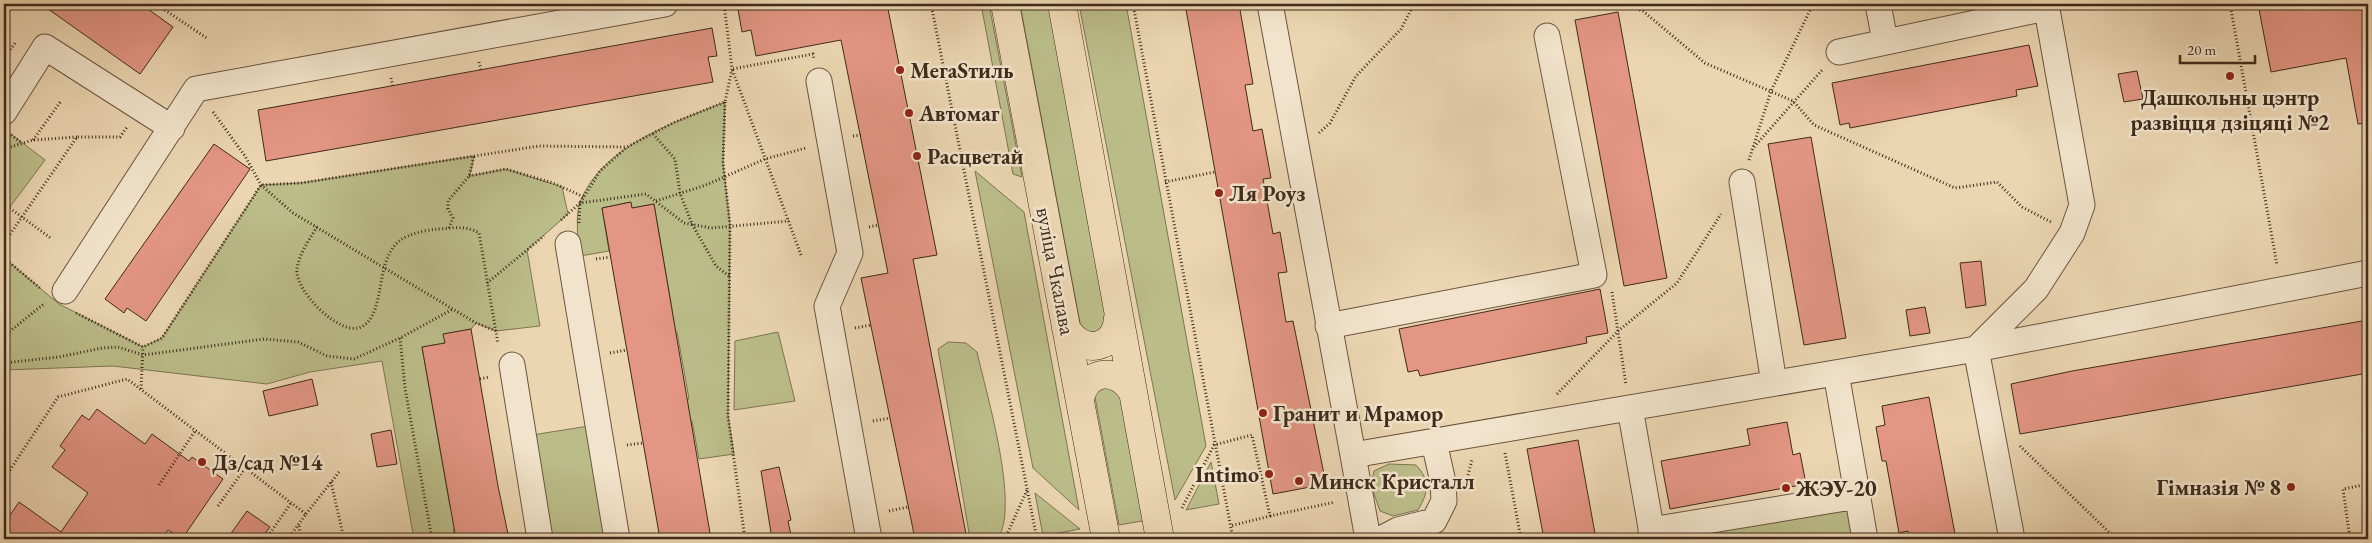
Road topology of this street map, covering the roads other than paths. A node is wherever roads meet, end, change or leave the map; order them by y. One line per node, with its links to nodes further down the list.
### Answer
1 (665, 4): 12 (lane)
2 (1005, 4): 19 (main road, вуліца Чкалава)
3 (1062, 4): 17 (main road)
4 (1270, 4): 18 (lane)
5 (1878, 4): 8 (lane)
6 (2046, 6): 8 (lane); 20 (lane)
7 (1547, 36): 18 (lane)
8 (1885, 41): 9 (lane)
9 (1839, 52)
10 (819, 81): 35 (lane)
11 (4, 112): 12 (lane)
12 (172, 128): 16 (lane)
13 (1742, 182): 23 (lane)
14 (563, 233): 34 (lane)
15 (2368, 273): 20 (lane)
16 (64, 301)
17 (1118, 318): 19 (main road); 24 (main road)
18 (1328, 326): 28 (lane)
19 (1066, 328): 25 (main road, вуліца Чкалава)
20 (1976, 348): 22 (lane); 40 (lane)
21 (512, 365): 33 (lane)
22 (1836, 373): 23 (lane); 29 (lane)
23 (1774, 383): 26 (lane)
24 (1132, 391): 25 (main road); 37 (main road)
25 (1080, 399): 36 (main road, вуліца Чкалава)
26 (1630, 408): 27 (lane); 31 (lane)
27 (1434, 442): 28 (lane); 30 (lane)
28 (1353, 455): 38 (lane)
29 (1858, 496): 31 (lane); 39 (lane)
30 (1431, 533): 32 (lane)
31 (1652, 534)
32 (1395, 536)
33 (540, 539)
34 (617, 539)
35 (869, 539)
36 (1106, 539)
37 (1160, 539)
38 (1368, 539)
39 (1865, 539)
40 (2012, 539)

